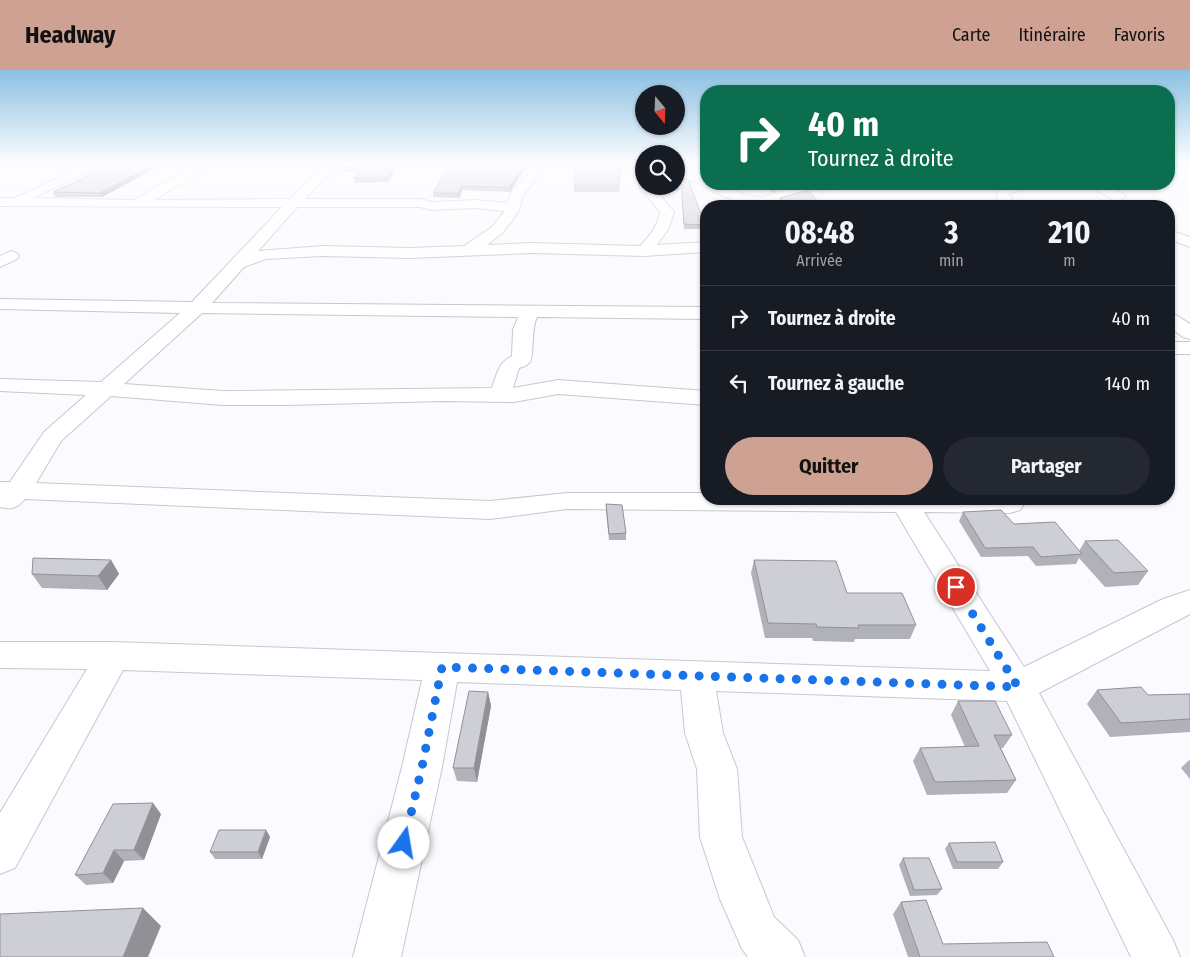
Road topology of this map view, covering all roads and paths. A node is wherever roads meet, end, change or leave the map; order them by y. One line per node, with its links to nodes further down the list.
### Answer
1 (292, 205): 11 (street)
2 (430, 205): 3 (street)
3 (445, 205)
4 (512, 205): 10 (street)
5 (661, 205): 9 (street)
6 (1175, 236): 7 (street)
7 (1190, 242)
8 (700, 247): 9 (street)
9 (644, 251): 10 (street)
10 (466, 252): 11 (street)
11 (239, 263): 13 (street)
12 (0, 304): 13 (street)
13 (197, 308): 14 (street); 19 (street)
14 (531, 310): 15 (street); 20 (street)
15 (700, 313)
16 (1175, 348): 17 (street)
17 (1190, 348)
18 (0, 385): 19 (street)
19 (106, 389): 20 (street); 22 (street)
20 (501, 394): 21 (street)
21 (700, 398)
22 (6, 496): 23 (street)
23 (700, 501)
24 (905, 505): 30 (street)
25 (1184, 610): 30 (street)
26 (0, 655): 27 (street)
27 (113, 656): 28 (street); 31 (street)
28 (442, 667): 29 (street); 32 (street)
29 (698, 676): 30 (street); 33 (street)
30 (1018, 687): 34 (street)
31 (0, 853)
32 (377, 957)
33 (781, 957)
34 (1156, 957)

